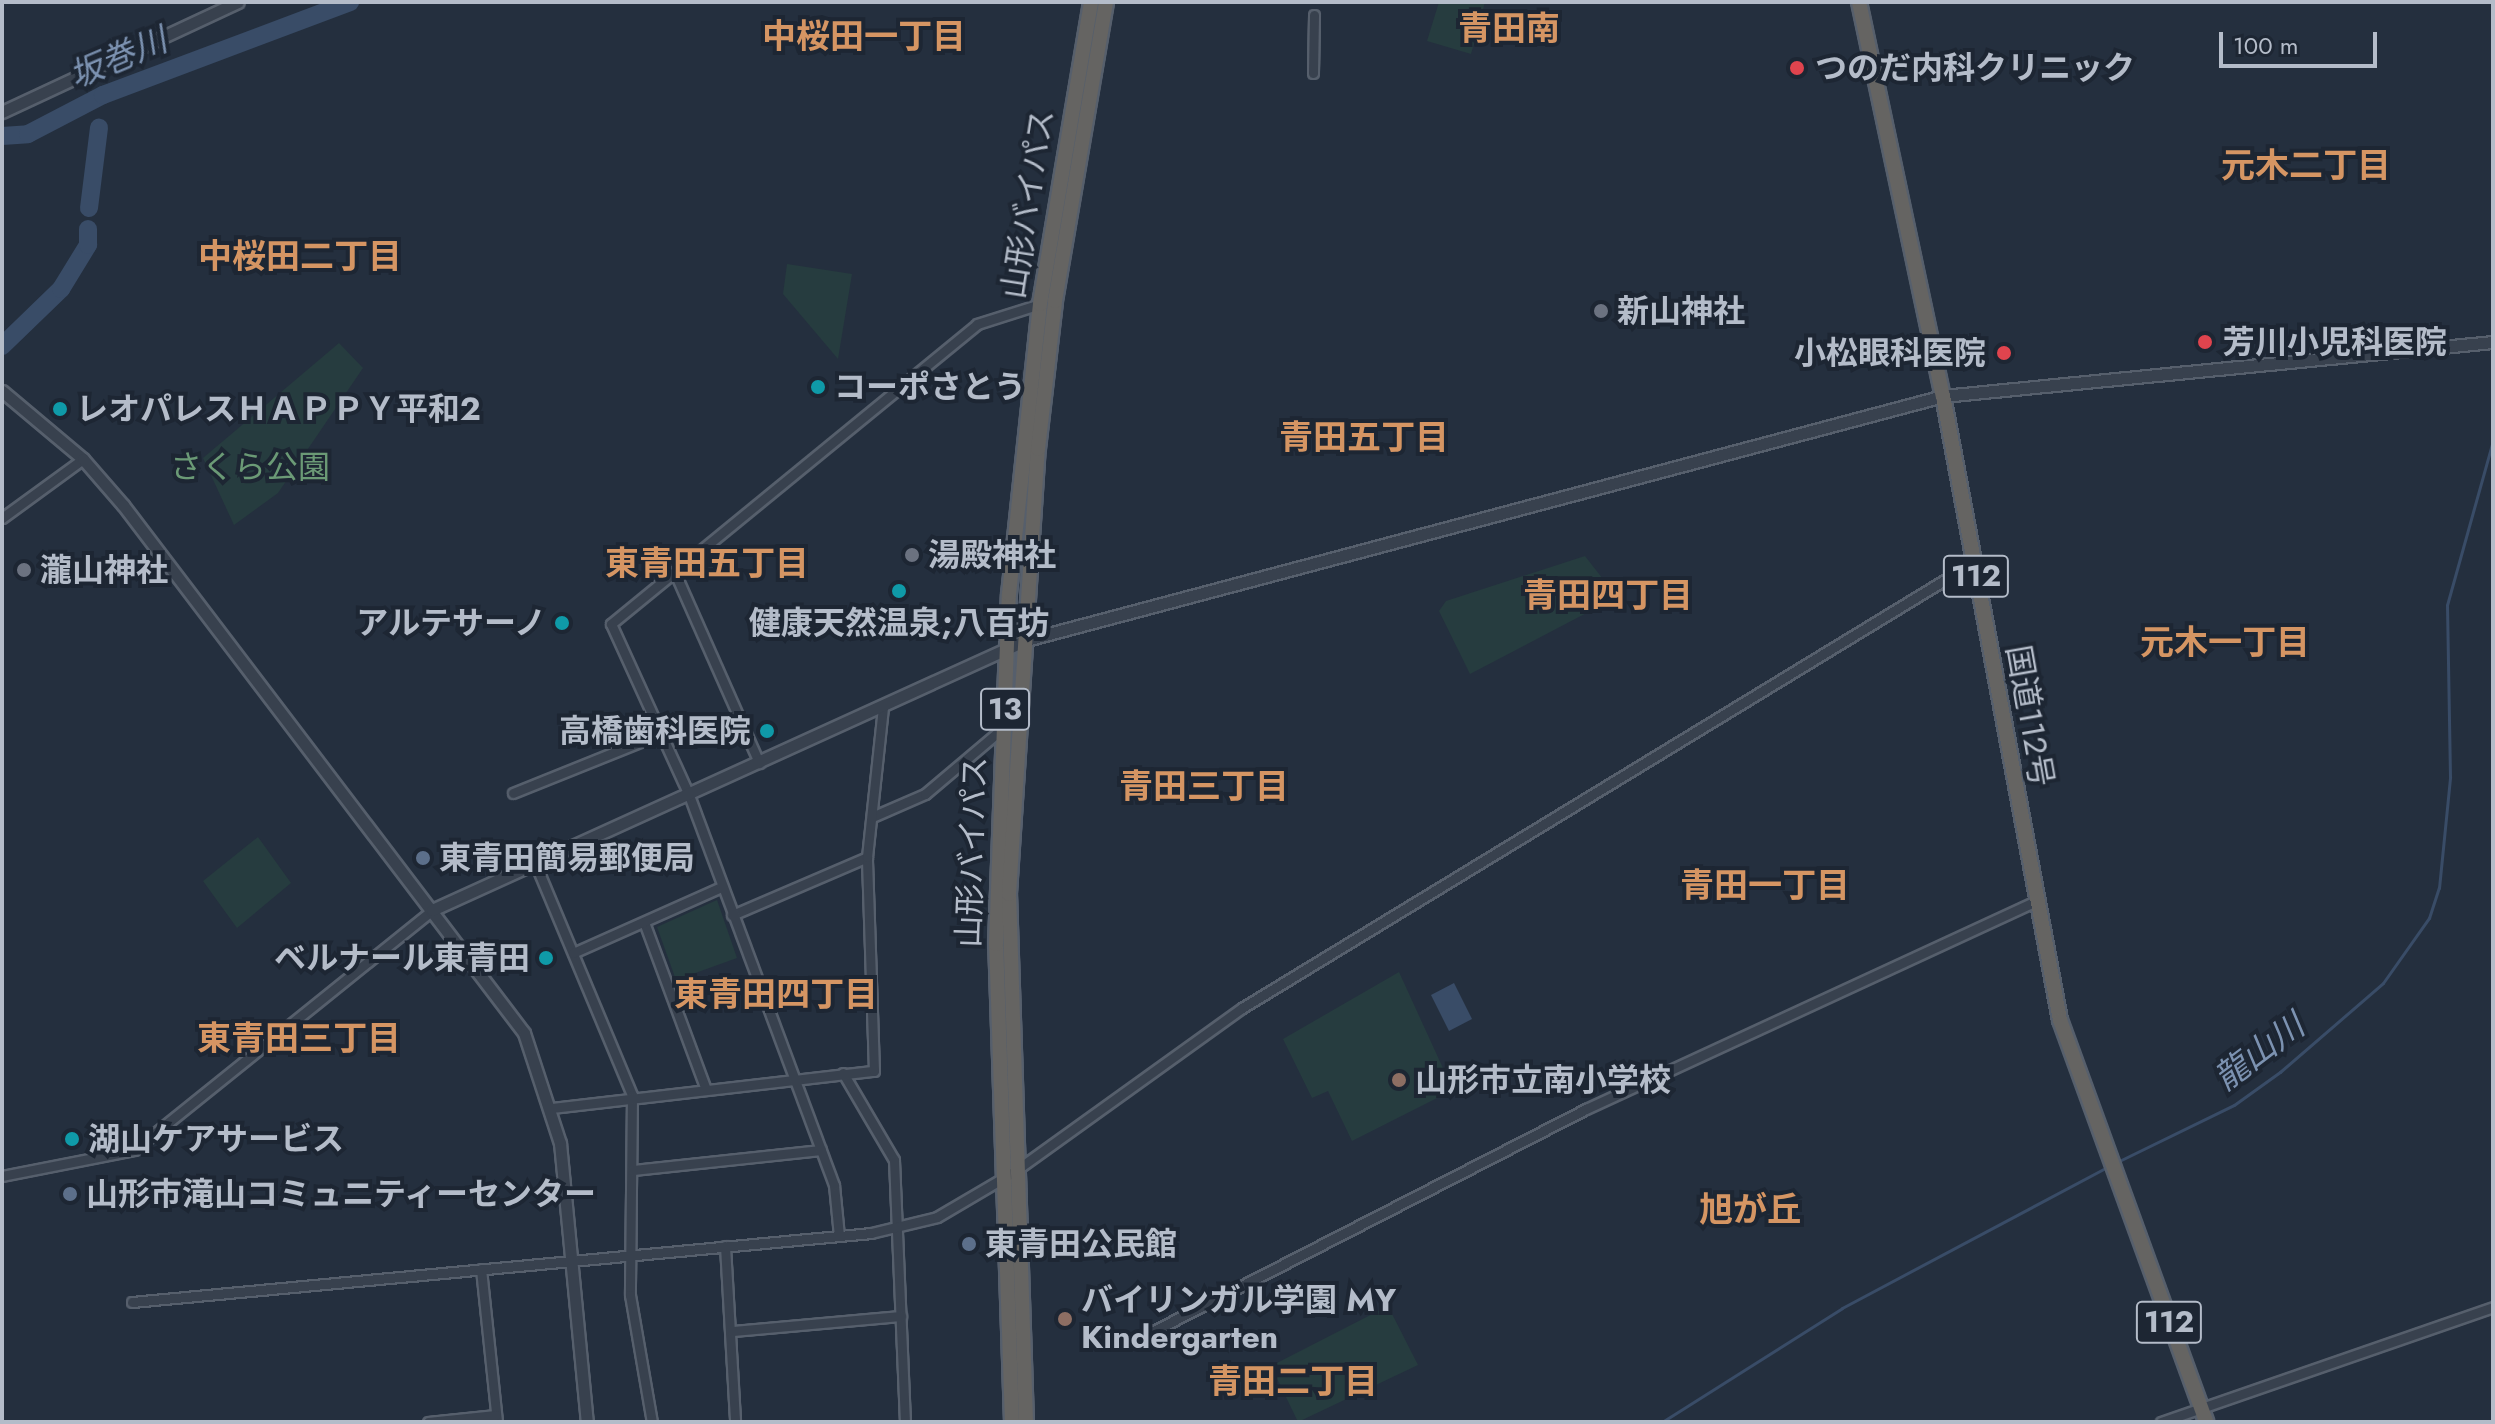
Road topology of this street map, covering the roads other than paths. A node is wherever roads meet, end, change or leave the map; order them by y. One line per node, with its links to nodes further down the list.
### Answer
1 (238, 2): 7 (street)
2 (1091, 2): 8 (highway, 山形バイパス / 13)
3 (1106, 2): 16 (highway, 山形バイパス / 13)
4 (1859, 2): 11 (highway, 国道112号 / 112)
5 (1314, 15): 6 (street)
6 (1313, 73)
7 (3, 112)
8 (1040, 304): 15 (street); 17 (highway, 山形バイパス / 13)
9 (2493, 342): 11 (street)
10 (2, 391): 12 (street)
11 (1943, 396): 14 (highway, 国道112号 / 112); 16 (street)
12 (83, 459): 13 (street); 29 (street)
13 (2, 518)
14 (1974, 562): 28 (highway, 国道112号 / 112); 40 (street)
15 (675, 573): 20 (street); 21 (street)
16 (1026, 640): 17 (street); 40 (highway, 山形バイパス / 13)
17 (1006, 655): 18 (street); 19 (highway, 山形バイパス / 13)
18 (883, 708): 21 (street); 24 (street)
19 (1004, 727): 24 (street); 42 (highway, 山形バイパス / 13)
20 (662, 733): 22 (street); 23 (street)
21 (759, 763): 23 (street)
22 (513, 793)
23 (689, 795): 26 (street); 27 (street)
24 (872, 817): 25 (street)
25 (867, 857): 30 (street); 33 (street)
26 (535, 863): 29 (street); 32 (street)
27 (721, 887): 30 (street); 31 (street)
28 (2035, 902): 53 (street); 54 (highway, 国道112号 / 112)
29 (432, 910): 37 (street); 41 (street)
30 (732, 915): 34 (street)
31 (644, 922): 32 (street); 35 (street)
32 (573, 953): 36 (street)
33 (843, 1073): 34 (street); 43 (street)
34 (789, 1079): 35 (street); 38 (street)
35 (705, 1087): 36 (street)
36 (632, 1095): 37 (street); 39 (street)
37 (552, 1108): 47 (street)
38 (821, 1150): 39 (street); 44 (street)
39 (633, 1170): 46 (street)
40 (1015, 1171): 42 (street); 62 (highway, 山形バイパス / 13)
41 (2, 1176)
42 (1001, 1179): 43 (street); 61 (highway, 山形バイパス / 13)
43 (897, 1229): 44 (street); 51 (street)
44 (839, 1236): 45 (street)
45 (725, 1246): 46 (street); 52 (street)
46 (632, 1255): 47 (street); 58 (street)
47 (572, 1260): 48 (street); 57 (street)
48 (481, 1269): 49 (street); 55 (street)
49 (132, 1302)
50 (2493, 1307): 54 (street)
51 (901, 1316): 52 (street); 60 (street)
52 (732, 1331): 59 (street)
53 (1138, 1339)
54 (2203, 1415): 63 (street)
55 (497, 1418): 56 (street)
56 (428, 1422)
57 (587, 1422)
58 (652, 1422)
59 (735, 1422)
60 (905, 1422)
61 (1012, 1422)
62 (1026, 1422)
63 (2161, 1422)

